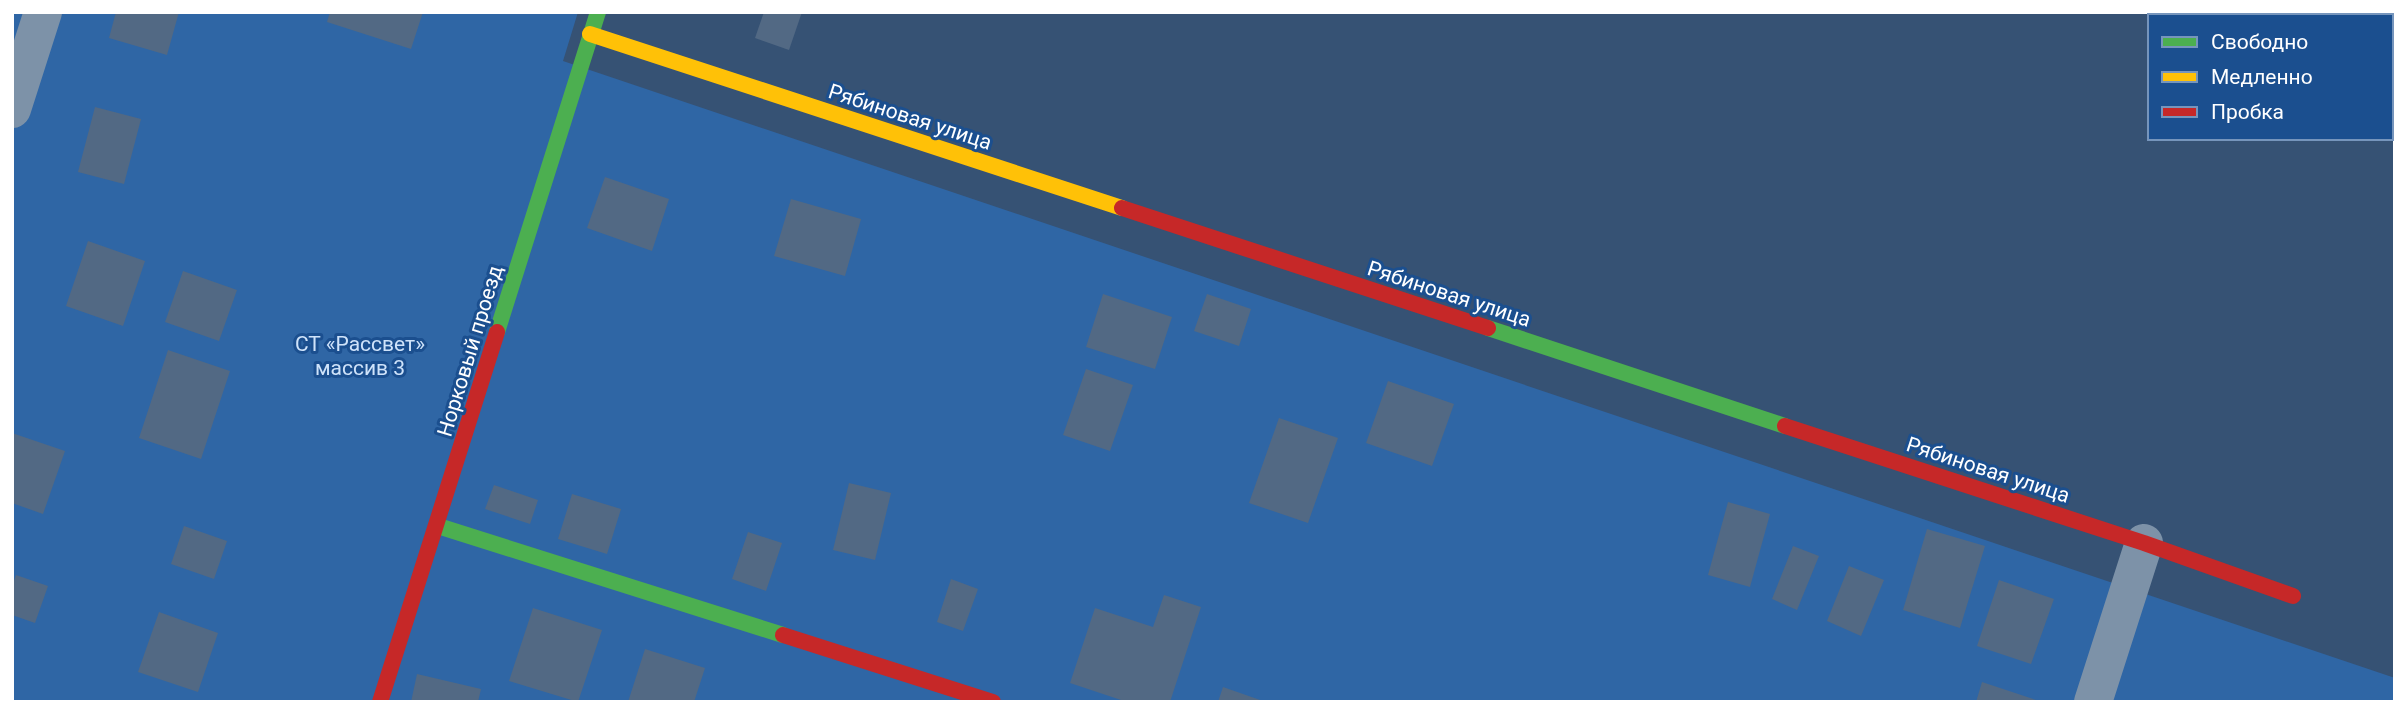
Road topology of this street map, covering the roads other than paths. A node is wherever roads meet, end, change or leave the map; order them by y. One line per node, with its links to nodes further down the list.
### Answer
1 (43, 12): 4 (street)
2 (597, 12): 3 (street, Норковый проезд)
3 (590, 34): 5 (street, Норковый проезд); 6 (street, Рябиновая улица)
4 (12, 109)
5 (438, 526): 8 (street, Норковый проезд); 9 (street)
6 (2144, 543): 7 (street, Рябиновая улица); 10 (street)
7 (2293, 596)
8 (380, 702)
9 (993, 702)
10 (2093, 702)

